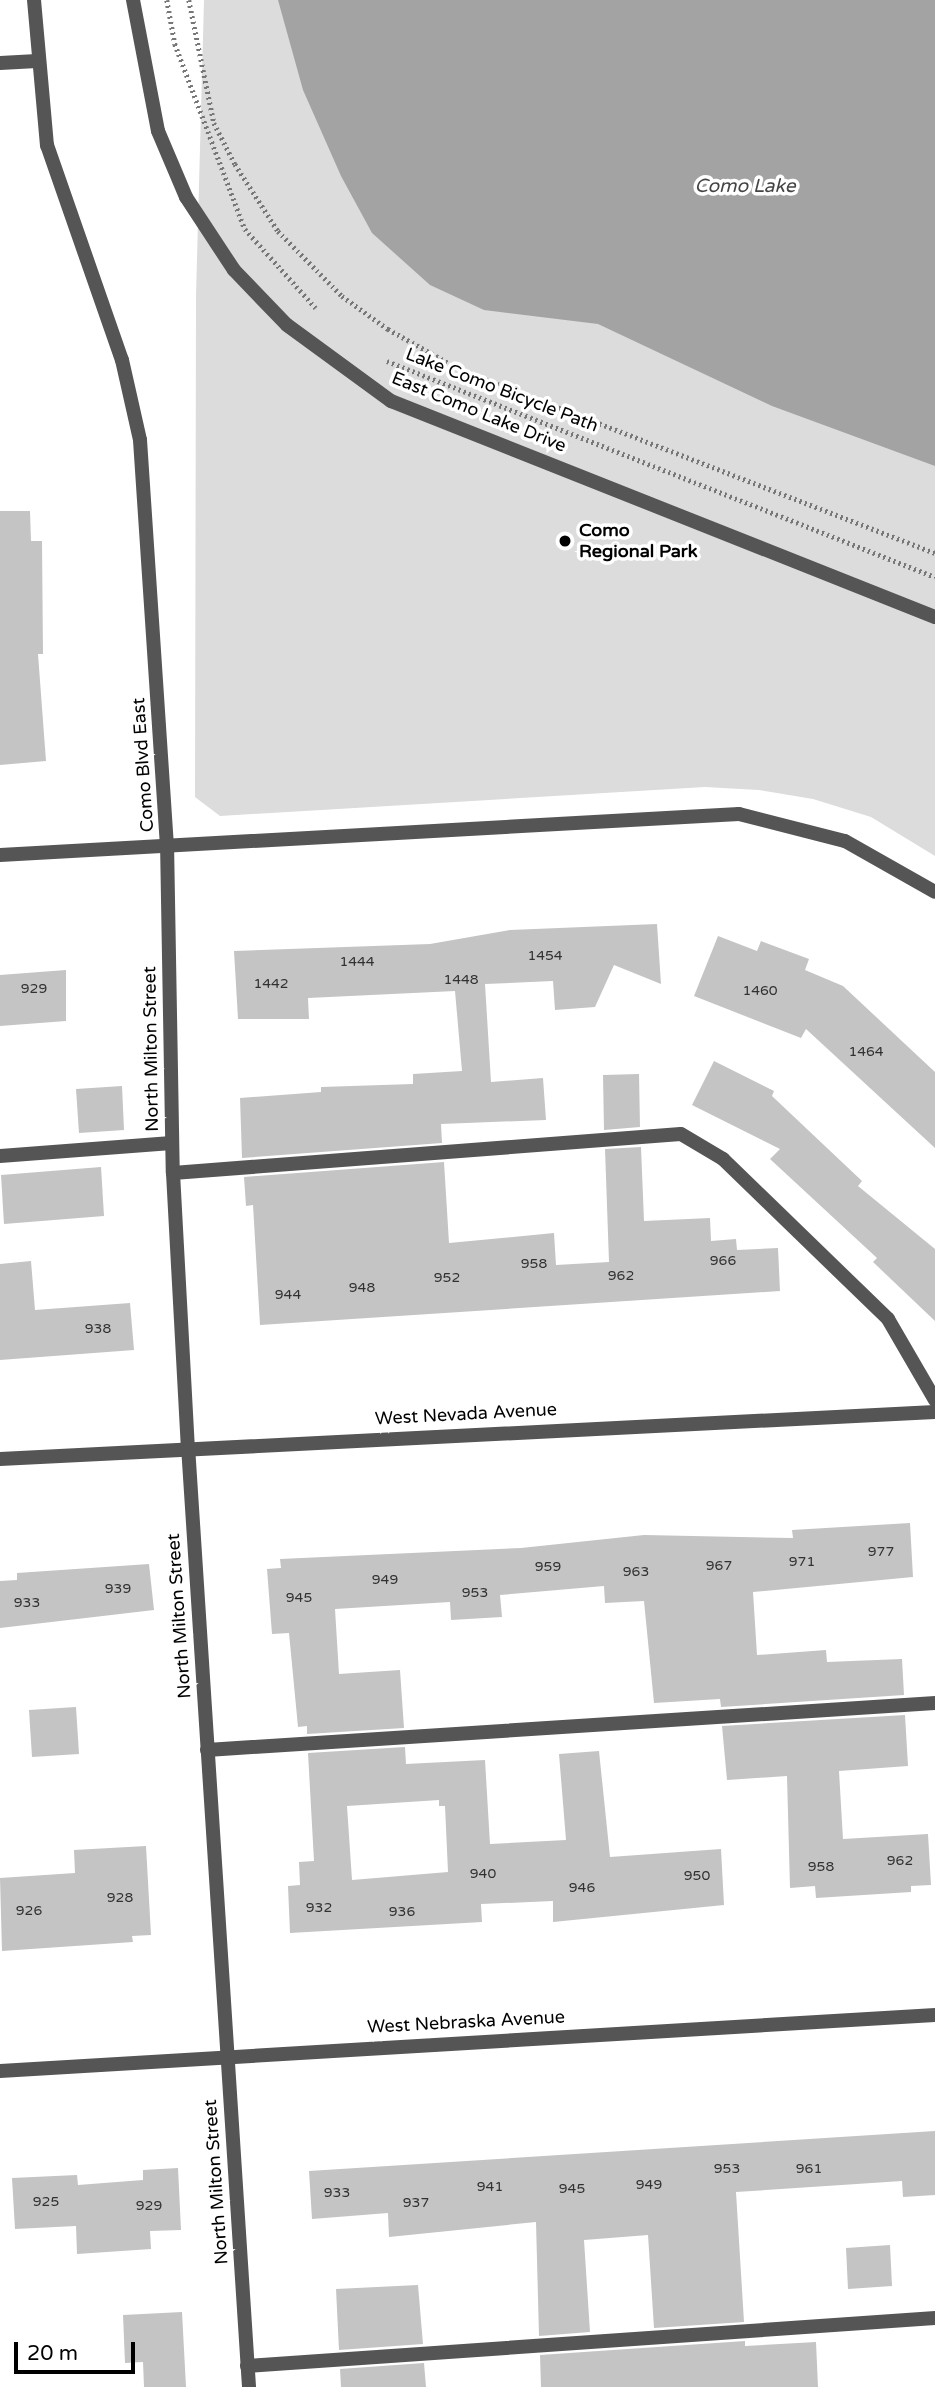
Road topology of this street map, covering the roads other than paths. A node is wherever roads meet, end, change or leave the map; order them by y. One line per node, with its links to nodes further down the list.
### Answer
1 (34, 0): 3 (street, Como Blvd East)
2 (133, 0): 5 (street, East Como Lake Drive)
3 (37, 61): 4 (street); 6 (street, Como Blvd East)
4 (0, 63)
5 (935, 617)
6 (167, 842): 7 (street); 8 (street, Como Blvd East); 9 (street, North Milton Street)
7 (0, 856)
8 (935, 892)
9 (172, 1143): 10 (street); 11 (street, North Milton Street)
10 (0, 1156)
11 (173, 1173): 12 (street); 14 (street, North Milton Street)
12 (935, 1400)
13 (935, 1412): 14 (street, West Nevada Avenue)
14 (188, 1446): 15 (street, West Nevada Avenue); 17 (street, North Milton Street)
15 (0, 1459)
16 (935, 1703): 17 (street)
17 (207, 1750): 19 (street, North Milton Street)
18 (935, 2015): 19 (street, West Nebraska Avenue)
19 (227, 2055): 20 (street, West Nebraska Avenue); 22 (street, North Milton Street)
20 (0, 2071)
21 (935, 2318): 22 (street)
22 (247, 2366): 23 (street, North Milton Street)
23 (249, 2387)

